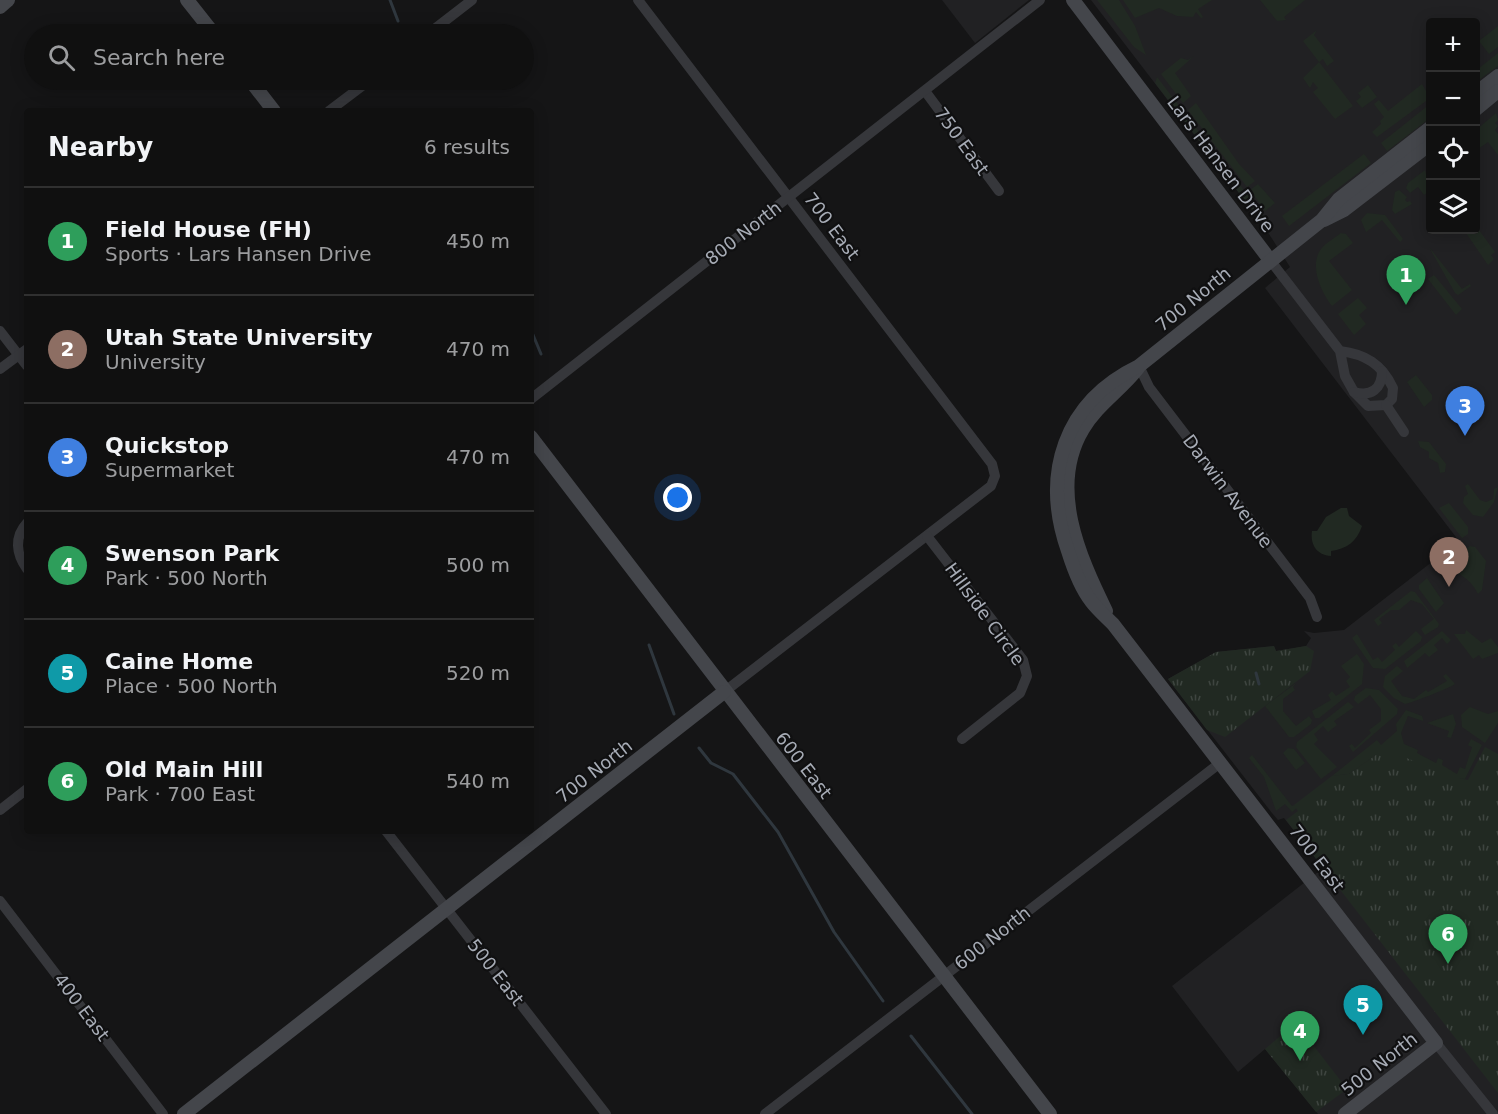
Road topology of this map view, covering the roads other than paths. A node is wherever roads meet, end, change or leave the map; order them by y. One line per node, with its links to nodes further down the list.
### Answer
1 (8, 0): 7 (street)
2 (187, 0): 8 (street)
3 (472, 0): 9 (street)
4 (638, 0): 22 (street, 700 East)
5 (1040, 0): 14 (street, 800 North)
6 (1073, 0): 24 (street, Lars Hansen Drive)
7 (0, 7)
8 (206, 24)
9 (441, 24)
10 (1498, 76): 13 (street)
11 (258, 90): 17 (street)
12 (357, 90): 18 (street)
13 (1480, 90)
14 (925, 91): 21 (street, 750 East); 22 (street, 800 North)
15 (1498, 91): 16 (street)
16 (1480, 106)
17 (272, 108)
18 (333, 108)
19 (1426, 132): 23 (street)
20 (1426, 148): 23 (street)
21 (999, 192)
22 (788, 198): 32 (street, 800 North); 36 (street, 700 East)
23 (1323, 220): 24 (street, 700 North)
24 (1270, 260): 26 (street, Lars Hansen Drive); 28 (street, 700 North)
25 (0, 332): 27 (street)
26 (1340, 351): 30 (street); 31 (street, Lars Hansen Drive)
27 (23, 352): 29 (street)
28 (1139, 366): 37 (street, 700 North); 41 (street, Darwin Avenue)
29 (0, 369)
30 (1382, 371): 31 (street); 33 (street)
31 (1354, 392): 33 (street)
32 (534, 397)
33 (1386, 405): 34 (street)
34 (1404, 432)
35 (534, 441): 42 (street, 600 East)
36 (995, 476): 39 (street, 700 North)
37 (1061, 482): 44 (street, 700 East)
38 (24, 528): 40 (street)
39 (927, 536): 42 (street, 700 North); 43 (street, Hillside Circle)
40 (24, 563)
41 (1317, 617)
42 (724, 692): 49 (street, 700 North); 50 (street, 600 East)
43 (962, 739)
44 (1220, 763): 50 (street, 600 North); 51 (street, 700 East)
45 (24, 791): 46 (street)
46 (0, 810)
47 (388, 834): 49 (street, 500 East)
48 (0, 901): 52 (street, 400 East)
49 (446, 909): 53 (street, 700 North); 54 (street, 500 East)
50 (944, 976): 55 (street, 600 North); 56 (street, 600 East)
51 (1436, 1043): 57 (street, 500 North); 58 (street, 700 East)
52 (164, 1114)
53 (184, 1114)
54 (606, 1114)
55 (765, 1114)
56 (1050, 1114)
57 (1345, 1114)
58 (1493, 1114)

